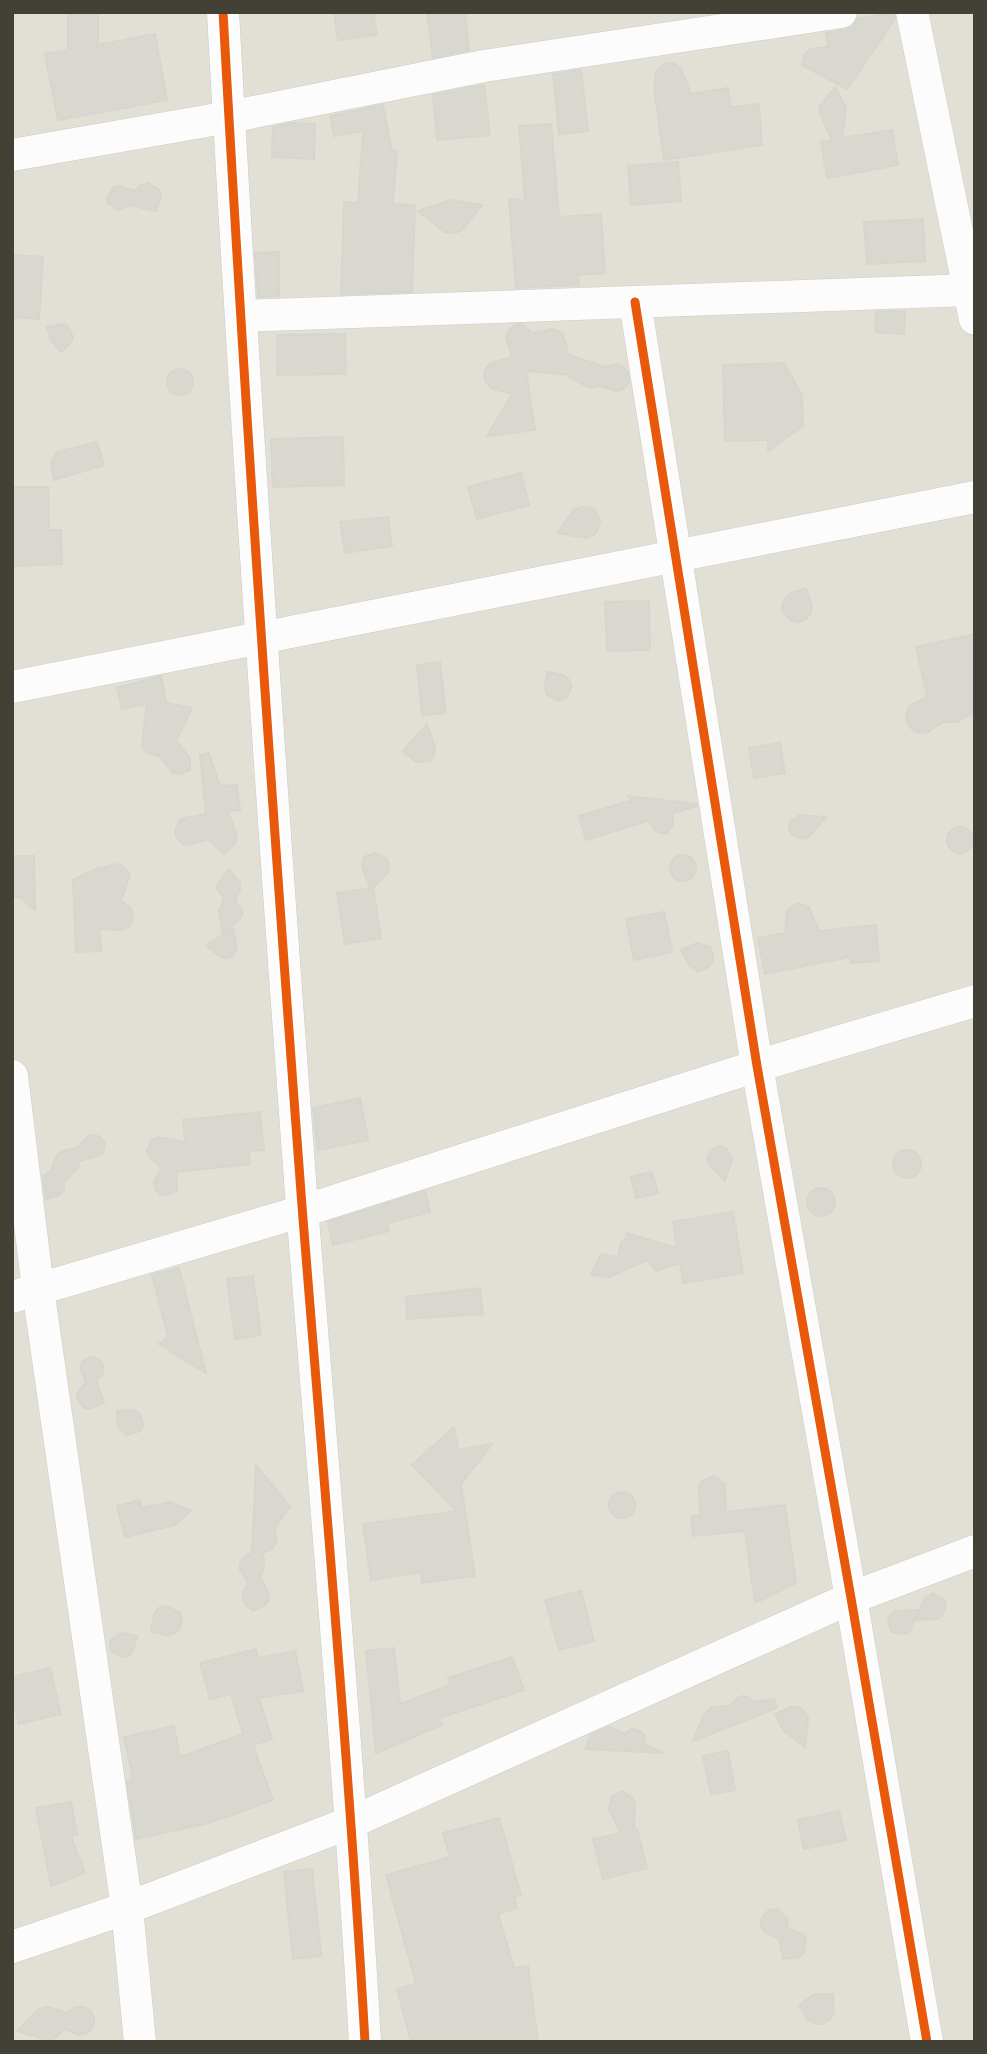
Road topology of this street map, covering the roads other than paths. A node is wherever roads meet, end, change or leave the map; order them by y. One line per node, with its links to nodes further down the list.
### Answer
1 (223, 12): 4 (street)
2 (841, 12): 4 (street)
3 (912, 12): 7 (street)
4 (229, 117): 5 (street); 8 (street)
5 (12, 155)
6 (635, 302): 7 (street); 8 (street); 10 (street)
7 (972, 305)
8 (241, 316): 11 (street)
9 (975, 497): 10 (street)
10 (675, 556): 11 (street); 14 (street)
11 (260, 638): 12 (street); 16 (street)
12 (12, 687)
13 (975, 1001): 14 (street)
14 (757, 1066): 16 (street); 19 (street)
15 (12, 1076): 17 (street)
16 (303, 1211): 17 (street); 20 (street)
17 (25, 1293): 21 (street)
18 (975, 1551): 19 (street)
19 (851, 1598): 20 (street); 25 (street)
20 (352, 1822): 21 (street); 24 (street)
21 (127, 1908): 22 (street); 23 (street)
22 (12, 1947)
23 (140, 2042)
24 (365, 2042)
25 (927, 2042)

